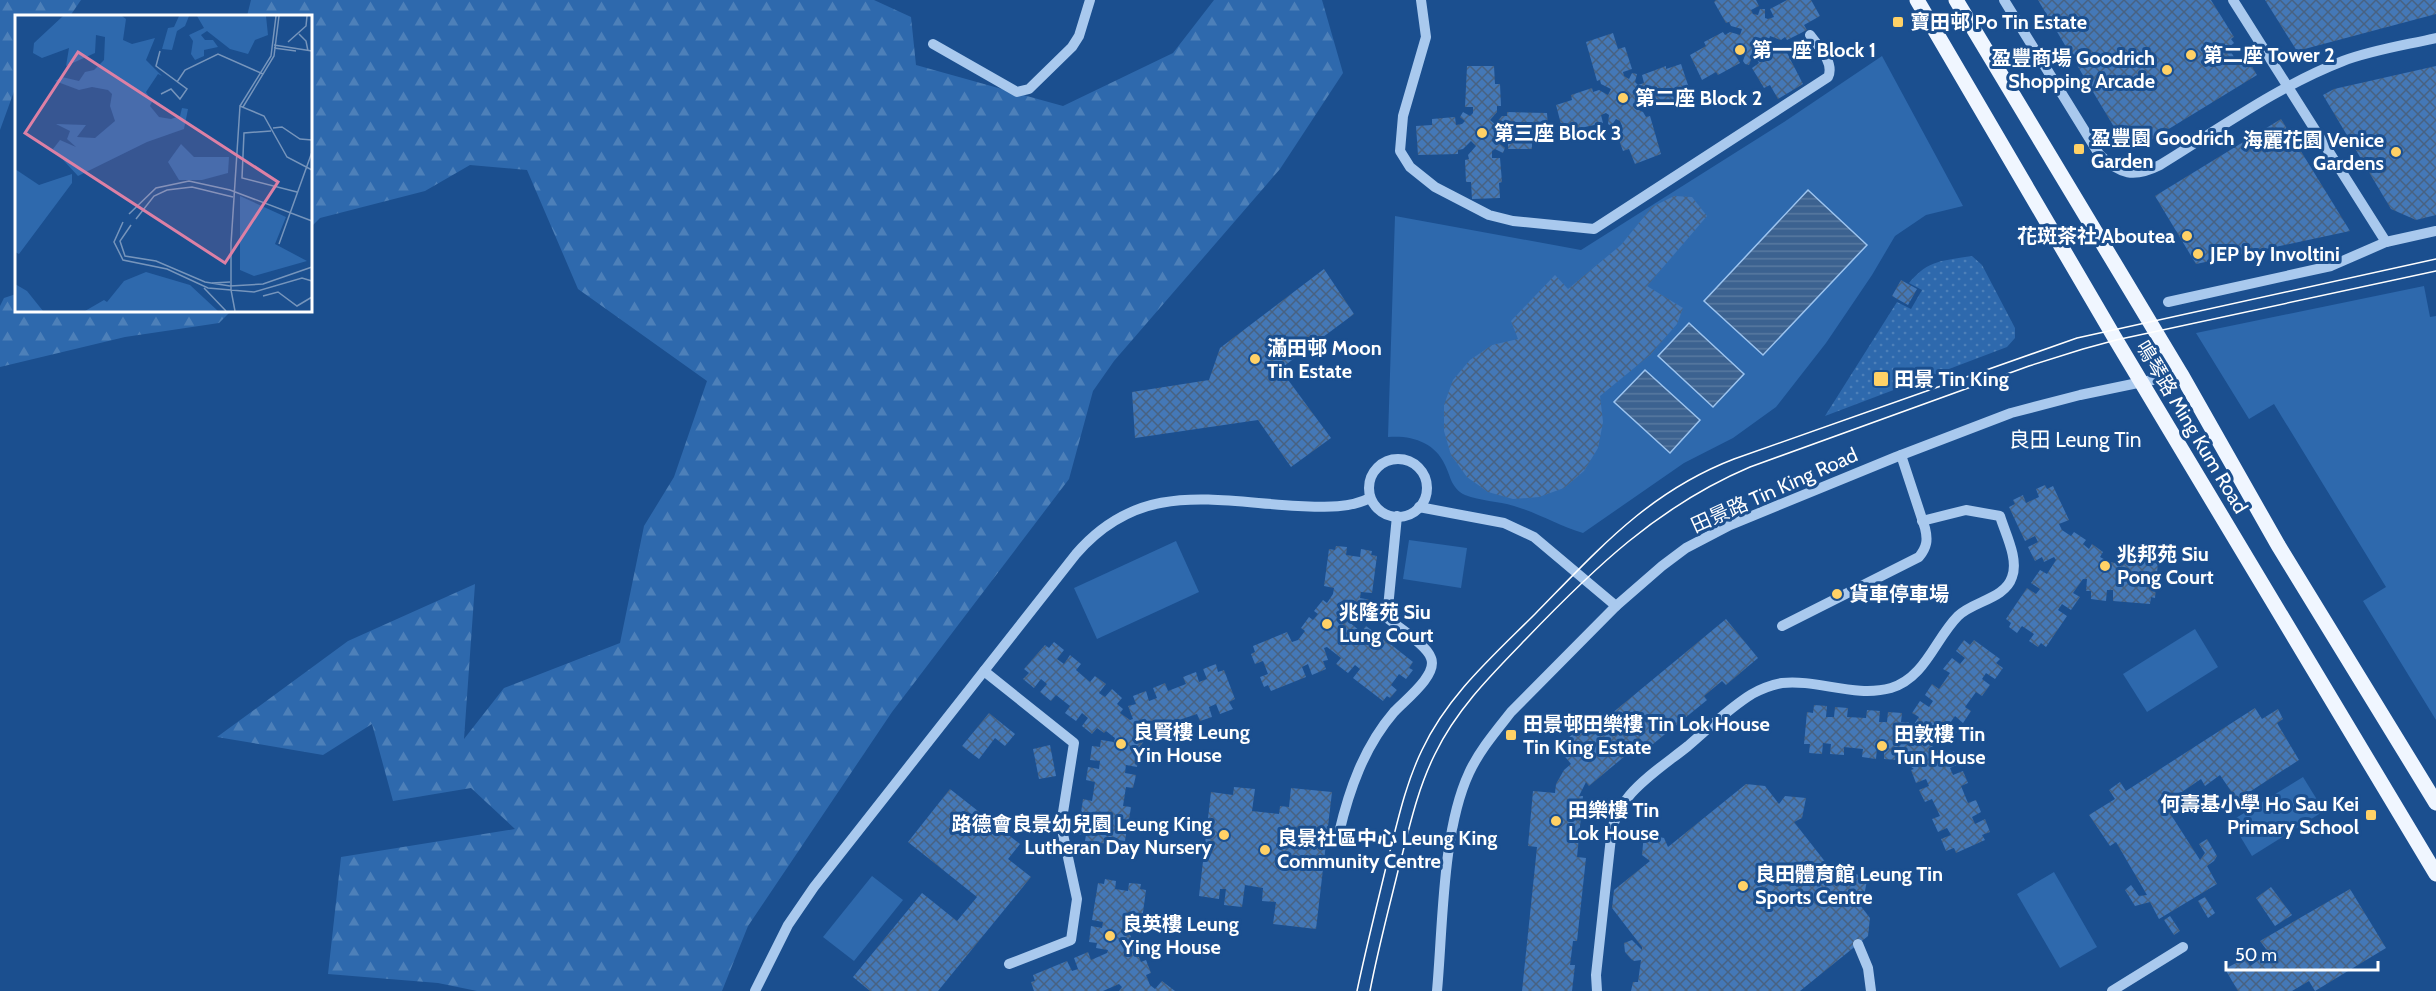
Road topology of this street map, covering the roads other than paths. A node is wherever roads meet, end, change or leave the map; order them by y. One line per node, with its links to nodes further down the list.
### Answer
1 (1090, 0): 9 (street)
2 (1421, 0): 7 (street)
3 (1917, 0): 15 (main road, 鳴琴路 Ming Kum Road)
4 (1956, 0): 14 (main road, 鳴琴路 Ming Kum Road)
5 (2004, 0): 10 (street)
6 (2233, 0): 10 (street)
7 (1810, 35)
8 (2436, 38): 10 (street)
9 (933, 44)
10 (2287, 86): 12 (street)
11 (2436, 231): 12 (street)
12 (2386, 242): 13 (street)
13 (2168, 302)
14 (2181, 374): 15 (street, 田景路 Tin King Road); 24 (main road, 鳴琴路 Ming Kum Road)
15 (2142, 382): 16 (street, 田景路 Tin King Road); 26 (main road, 鳴琴路 Ming Kum Road)
16 (1901, 455): 20 (street); 21 (street, 田景路 Tin King Road)
17 (1370, 498): 18 (street); 19 (street); 23 (street)
18 (1419, 507): 19 (street); 21 (street)
19 (1397, 516): 25 (street)
20 (1923, 520): 22 (street); 32 (street)
21 (1616, 606): 31 (street, 田景路 Tin King Road)
22 (1782, 626)
23 (984, 671): 29 (street); 30 (street)
24 (2436, 803)
25 (1338, 833)
26 (2436, 874)
27 (1858, 944): 33 (street)
28 (2183, 947): 34 (street)
29 (1009, 964)
30 (755, 991)
31 (1437, 991)
32 (1597, 991)
33 (1871, 991)
34 (2112, 991)

